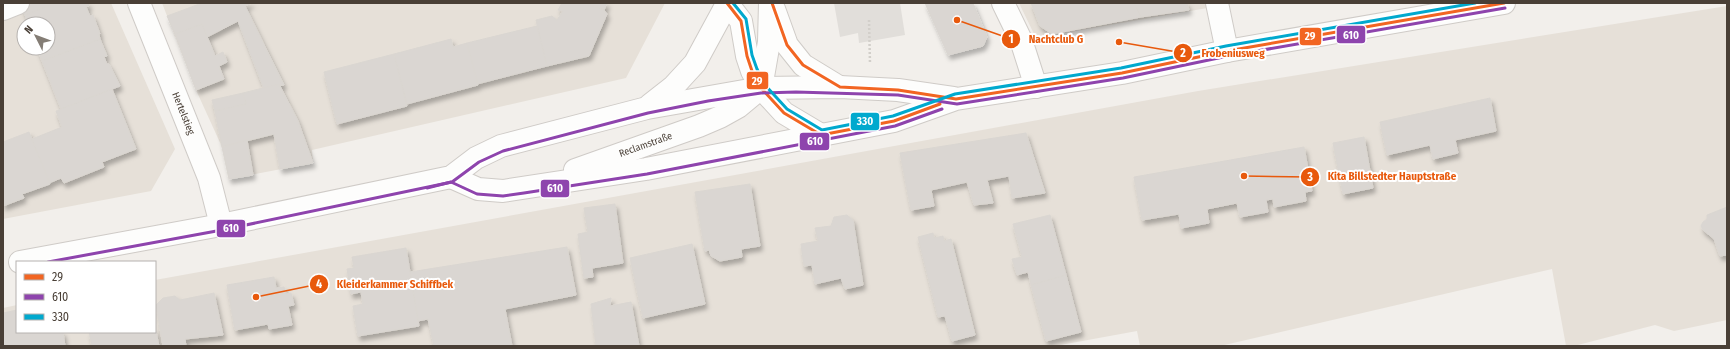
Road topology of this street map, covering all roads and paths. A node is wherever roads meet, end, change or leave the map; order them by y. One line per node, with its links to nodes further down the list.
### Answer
1 (18, 3): 8 (street)
2 (139, 3): 20 (street, Hertelstieg)
3 (771, 3): 11 (street); 13 (street)
4 (1004, 3): 12 (street)
5 (1217, 3): 10 (street)
6 (727, 4): 13 (street); 16 (street)
7 (1491, 4): 10 (street)
8 (3, 8)
9 (869, 20): 14 (path)
10 (1228, 51): 12 (street)
11 (840, 87): 13 (street); 14 (street)
12 (1036, 87): 15 (street)
13 (761, 88): 16 (street); 17 (street); 19 (street, Reclamstraße)
14 (871, 89): 15 (street)
15 (956, 99): 17 (street)
16 (647, 108): 18 (street)
17 (821, 135): 19 (street)
18 (451, 177): 19 (street); 20 (street)
19 (522, 188)
20 (221, 225): 21 (street)
21 (23, 261)
22 (16, 262): 23 (street)
23 (3, 265)

